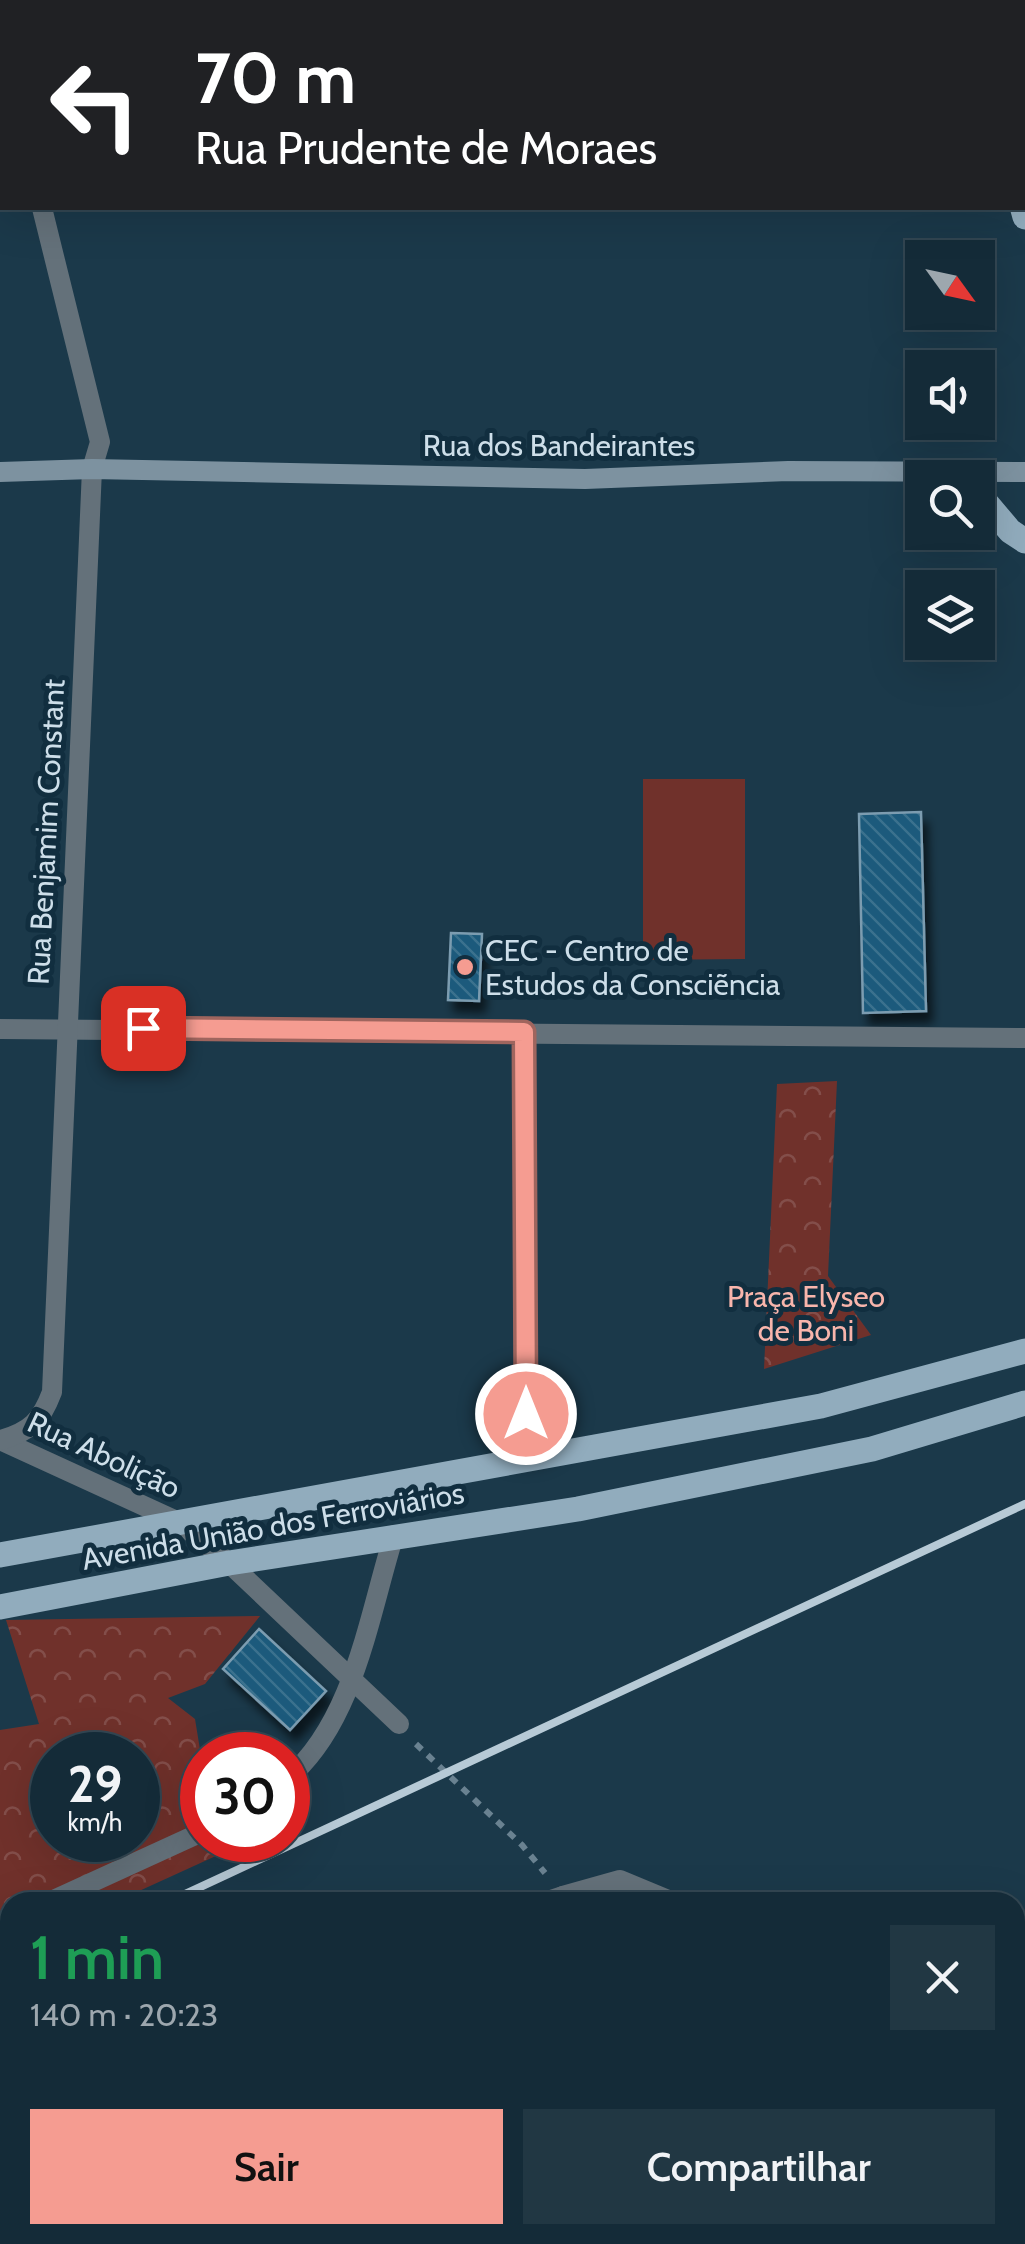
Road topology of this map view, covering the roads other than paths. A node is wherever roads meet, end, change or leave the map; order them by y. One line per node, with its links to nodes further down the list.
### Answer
1 (42, 210): 2 (street, Rua Benjamim Constant)
2 (92, 468): 3 (main road, Rua dos Bandeirantes); 5 (main road, Rua dos Bandeirantes); 9 (street, Rua Benjamim Constant)
3 (0, 472)
4 (1025, 472): 6 (main road, Rua dos Bandeirantes)
5 (905, 477)
6 (995, 477)
7 (995, 513): 8 (main road)
8 (1025, 541)
9 (66, 1028): 10 (street); 11 (street); 16 (street, Rua Benjamim Constant)
10 (0, 1029)
11 (524, 1032): 12 (street); 15 (street)
12 (1025, 1038)
13 (1025, 1350): 17 (main road, Avenida União dos Ferroviários)
14 (1025, 1403): 18 (main road, Avenida União dos Ferroviários)
15 (526, 1414)
16 (0, 1440): 17 (street, Rua Abolição)
17 (179, 1522): 19 (main road, Avenida União dos Ferroviários); 20 (street, Rua Abolição)
18 (394, 1536): 20 (main road, Avenida União dos Ferroviários); 22 (street)
19 (0, 1554)
20 (229, 1564): 21 (main road, Avenida União dos Ferroviários); 22 (street, Rua Abolição)
21 (0, 1607)
22 (349, 1678): 23 (street, Rua Abolição); 24 (street)
23 (399, 1724)
24 (310, 1758)
25 (180, 1842): 26 (street)
26 (71, 1892)
27 (585, 1892): 28 (street)
28 (649, 1892)

